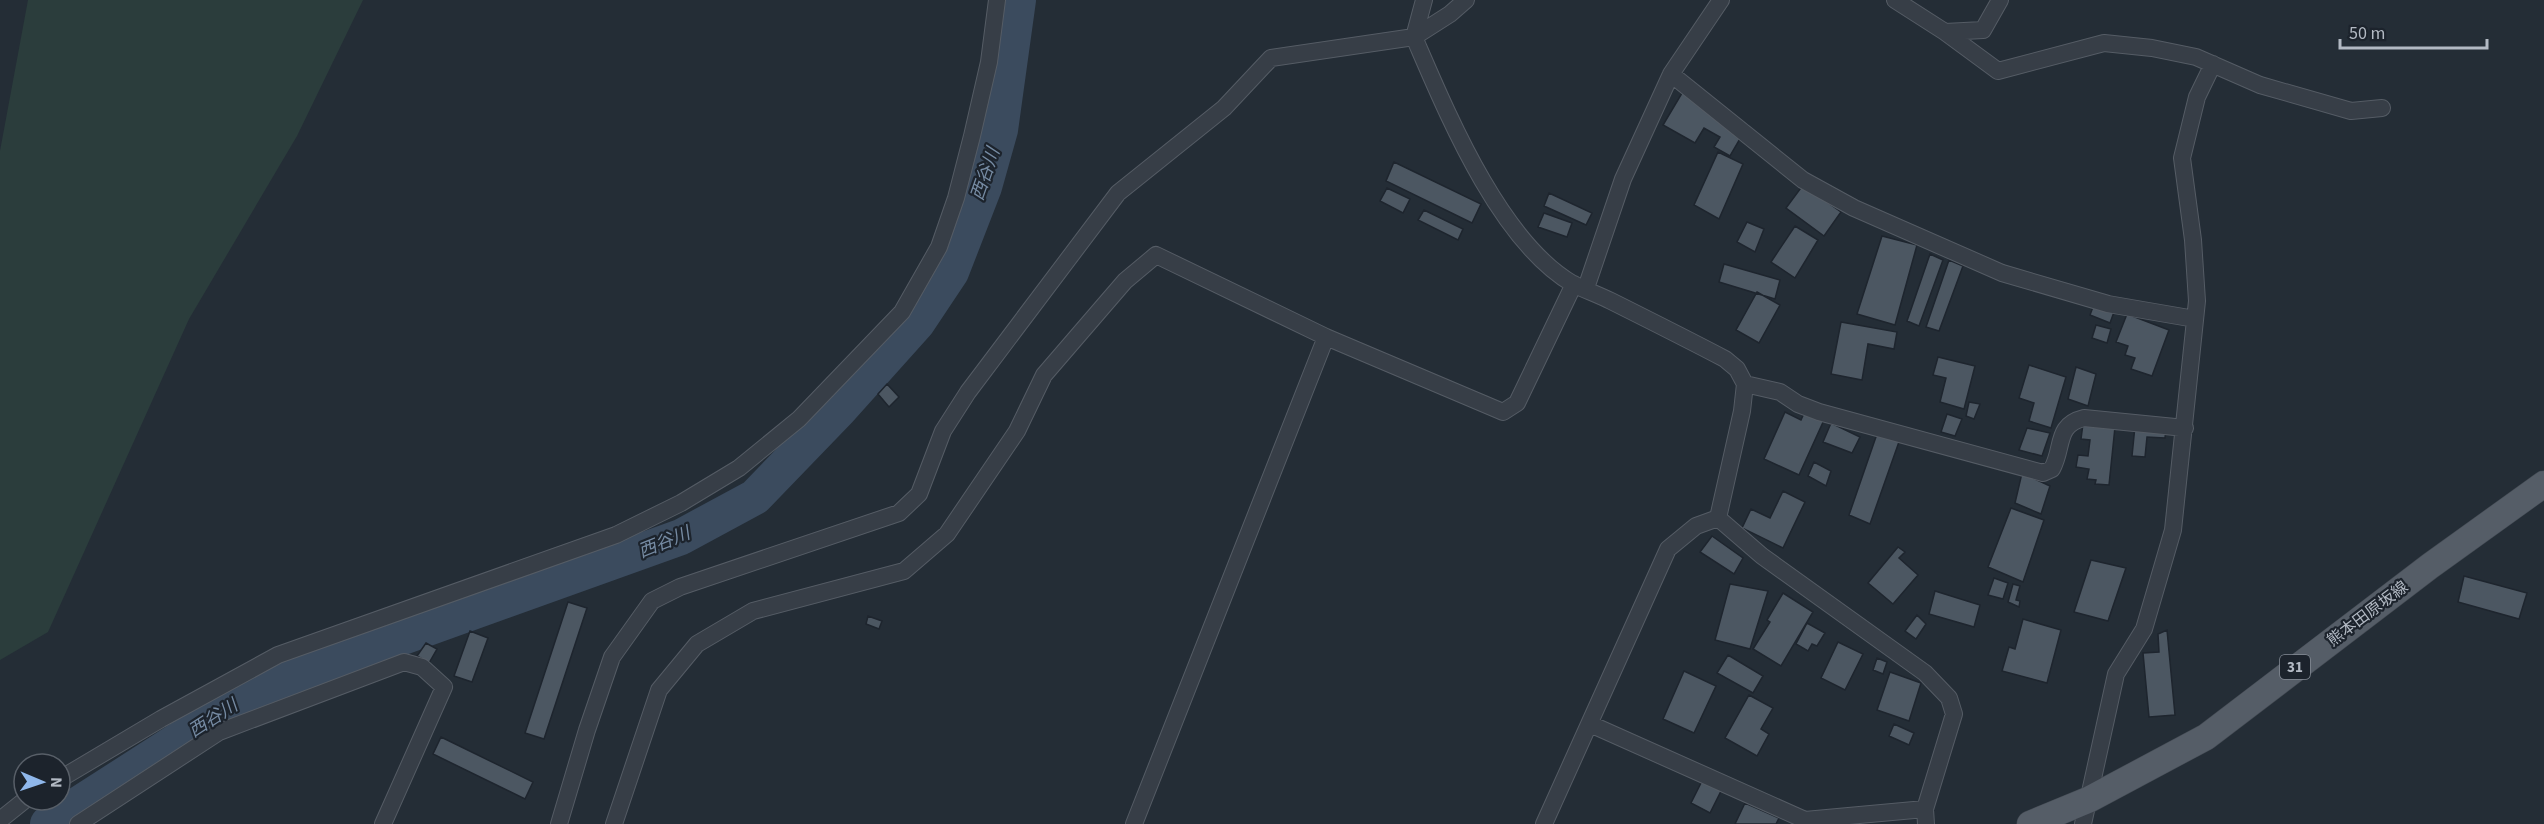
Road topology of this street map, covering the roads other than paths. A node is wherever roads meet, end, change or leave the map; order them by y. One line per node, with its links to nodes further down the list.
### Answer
1 (997, 0): 20 (street)
2 (1424, 0): 8 (street)
3 (1466, 0): 8 (street)
4 (1721, 0): 10 (street)
5 (1895, 0): 7 (street)
6 (2000, 0): 7 (street)
7 (1945, 32): 9 (street)
8 (1413, 37): 12 (street); 27 (street)
9 (2212, 64): 11 (street); 13 (street)
10 (1671, 74): 12 (street); 13 (street)
11 (2382, 108)
12 (1580, 286): 14 (street); 15 (street)
13 (2195, 319): 16 (street)
14 (1326, 337): 28 (street); 29 (street)
15 (1745, 384): 16 (street); 18 (street)
16 (2185, 428): 22 (street)
17 (2544, 484): 22 (main road, 熊本田原坂線 / 31)
18 (1718, 518): 19 (street); 23 (street)
19 (1590, 724): 23 (street); 30 (street)
20 (72, 772)
21 (12, 810): 24 (street)
22 (2085, 812): 31 (main road, 熊本田原坂線 / 31)
23 (1925, 817)
24 (0, 820)
25 (78, 824): 26 (street)
26 (383, 824)
27 (559, 824)
28 (614, 824)
29 (1134, 824)
30 (1544, 824)
31 (2030, 824)

